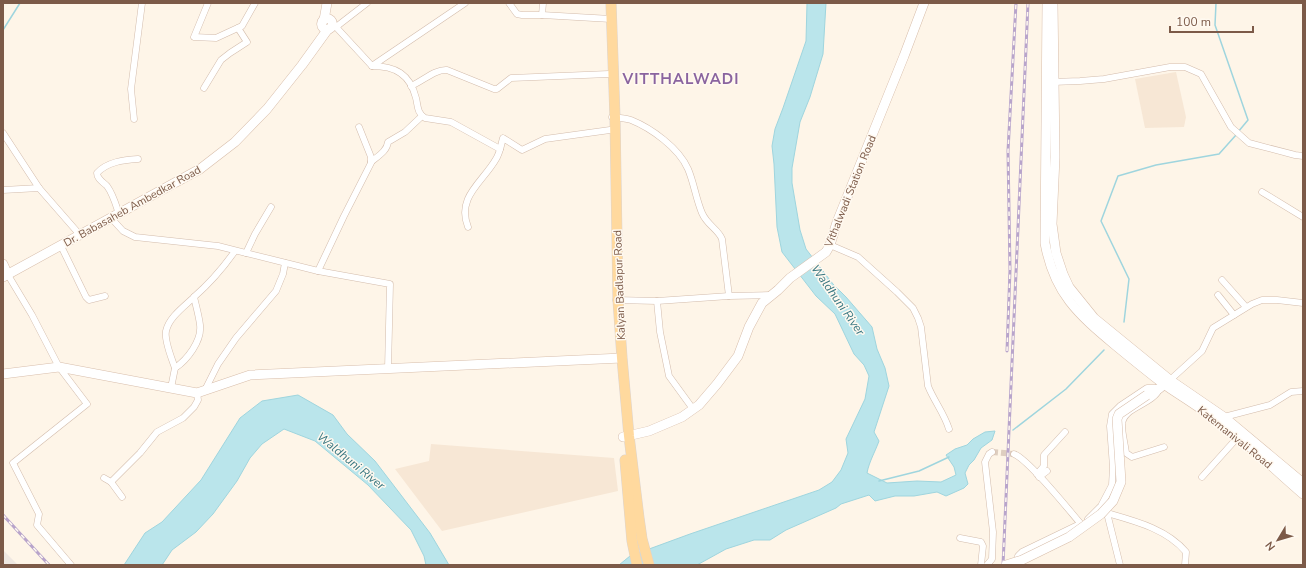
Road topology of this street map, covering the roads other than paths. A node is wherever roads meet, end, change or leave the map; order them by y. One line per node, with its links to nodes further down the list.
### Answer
1 (142, 3): 26 (street)
2 (208, 3): 18 (street)
3 (255, 3): 18 (street)
4 (327, 3): 17 (main road, Dr. Babasaheb Ambedkar Road)
5 (332, 3): 17 (main road, Dr. Babasaheb Ambedkar Road)
6 (367, 3): 17 (street)
7 (465, 3): 19 (street)
8 (509, 3): 15 (street)
9 (543, 3): 15 (street)
10 (607, 3): 16 (main road, Kalyan Badlapur Road)
11 (612, 3): 16 (main road, Kalyan Badlapur Road)
12 (924, 3): 43 (main road, Vithalwadi Station Road)
13 (1047, 3): 21 (main road)
14 (1053, 3): 21 (main road)
15 (542, 14): 16 (street)
16 (609, 19): 20 (main road, Kalyan Badlapur Road); 25 (main road, Kalyan Badlapur Road)
17 (329, 24): 19 (street); 38 (main road, Dr. Babasaheb Ambedkar Road)
18 (238, 28): 23 (street)
19 (372, 66): 22 (street)
20 (609, 74): 22 (street); 25 (main road, Kalyan Badlapur Road)
21 (1050, 82): 31 (street); 65 (main road)
22 (411, 86): 24 (street)
23 (204, 88)
24 (422, 116): 30 (street); 33 (street)
25 (613, 117): 28 (main road, Kalyan Badlapur Road); 53 (street); 55 (main road, Kalyan Badlapur Road)
26 (134, 119)
27 (359, 127): 33 (street)
28 (610, 130): 30 (street); 55 (main road, Kalyan Badlapur Road)
29 (3, 133): 34 (street)
30 (500, 149): 40 (street)
31 (1303, 156)
32 (138, 159): 38 (street)
33 (371, 162): 48 (street)
34 (39, 188): 35 (street); 41 (street)
35 (3, 190)
36 (1262, 192): 39 (street)
37 (270, 207): 45 (street)
38 (116, 214): 41 (main road, Dr. Babasaheb Ambedkar Road); 44 (street)
39 (1303, 217)
40 (468, 227)
41 (79, 233): 42 (main road, Dr. Babasaheb Ambedkar Road); 47 (main road, Dr. Babasaheb Ambedkar Road)
42 (61, 246): 47 (main road, Dr. Babasaheb Ambedkar Road); 52 (street)
43 (828, 248): 50 (main road, Vithalwadi Station Road); 71 (street)
44 (235, 251): 45 (street); 54 (street)
45 (246, 253): 46 (street)
46 (286, 263): 48 (street); 67 (street)
47 (5, 272): 61 (street)
48 (318, 272): 63 (street)
49 (1222, 280): 58 (street)
50 (772, 295): 53 (street); 69 (main road, Vithalwadi Station Road)
51 (1218, 295): 59 (street)
52 (105, 296)
53 (729, 296): 56 (street)
54 (194, 297): 62 (street); 62 (street)
55 (616, 300): 56 (street); 60 (main road, Kalyan Badlapur Road)
56 (657, 301): 69 (street)
57 (1303, 303): 58 (street)
58 (1246, 307): 59 (street)
59 (1234, 315): 65 (street)
60 (618, 358): 63 (main road); 73 (main road, Kalyan Badlapur Road)
61 (59, 367): 64 (main road); 66 (main road); 91 (street)
62 (175, 368): 66 (street)
63 (388, 369): 67 (main road)
64 (3, 374)
65 (1165, 384): 70 (main road, Katemanivali Road); 74 (main road, Katemanivali Road); 75 (street); 86 (street); 96 (main road, bridge)
66 (171, 388): 67 (main road)
67 (201, 391): 83 (street)
68 (1303, 391): 70 (street)
69 (694, 409): 73 (main road, Vithalwadi Station Road)
70 (1224, 417): 82 (main road, Katemanivali Road)
71 (949, 429)
72 (1065, 432): 79 (street)
73 (626, 436): 90 (main road, Kalyan Badlapur Road)
74 (1238, 437): 80 (street); 82 (main road, Katemanivali Road)
75 (1164, 447)
76 (992, 452): 95 (street)
77 (1014, 454): 79 (street)
78 (1047, 471): 79 (street)
79 (1038, 476): 88 (street)
80 (1202, 477)
81 (104, 478): 83 (street)
82 (1299, 480): 84 (main road, Katemanivali Road)
83 (111, 482): 85 (street)
84 (1303, 494)
85 (122, 497)
86 (1101, 506): 87 (street); 88 (street)
87 (1107, 513): 98 (street); 99 (street)
88 (1081, 524): 97 (street)
89 (960, 538): 94 (street)
90 (637, 540): 92 (main road, Kalyan Badlapur Road); 93 (main road, Kalyan Badlapur Road)
91 (71, 565)
92 (637, 565)
93 (649, 565)
94 (981, 565)
95 (987, 565)
96 (1006, 565)
97 (1022, 565)
98 (1120, 565)
99 (1185, 565)

